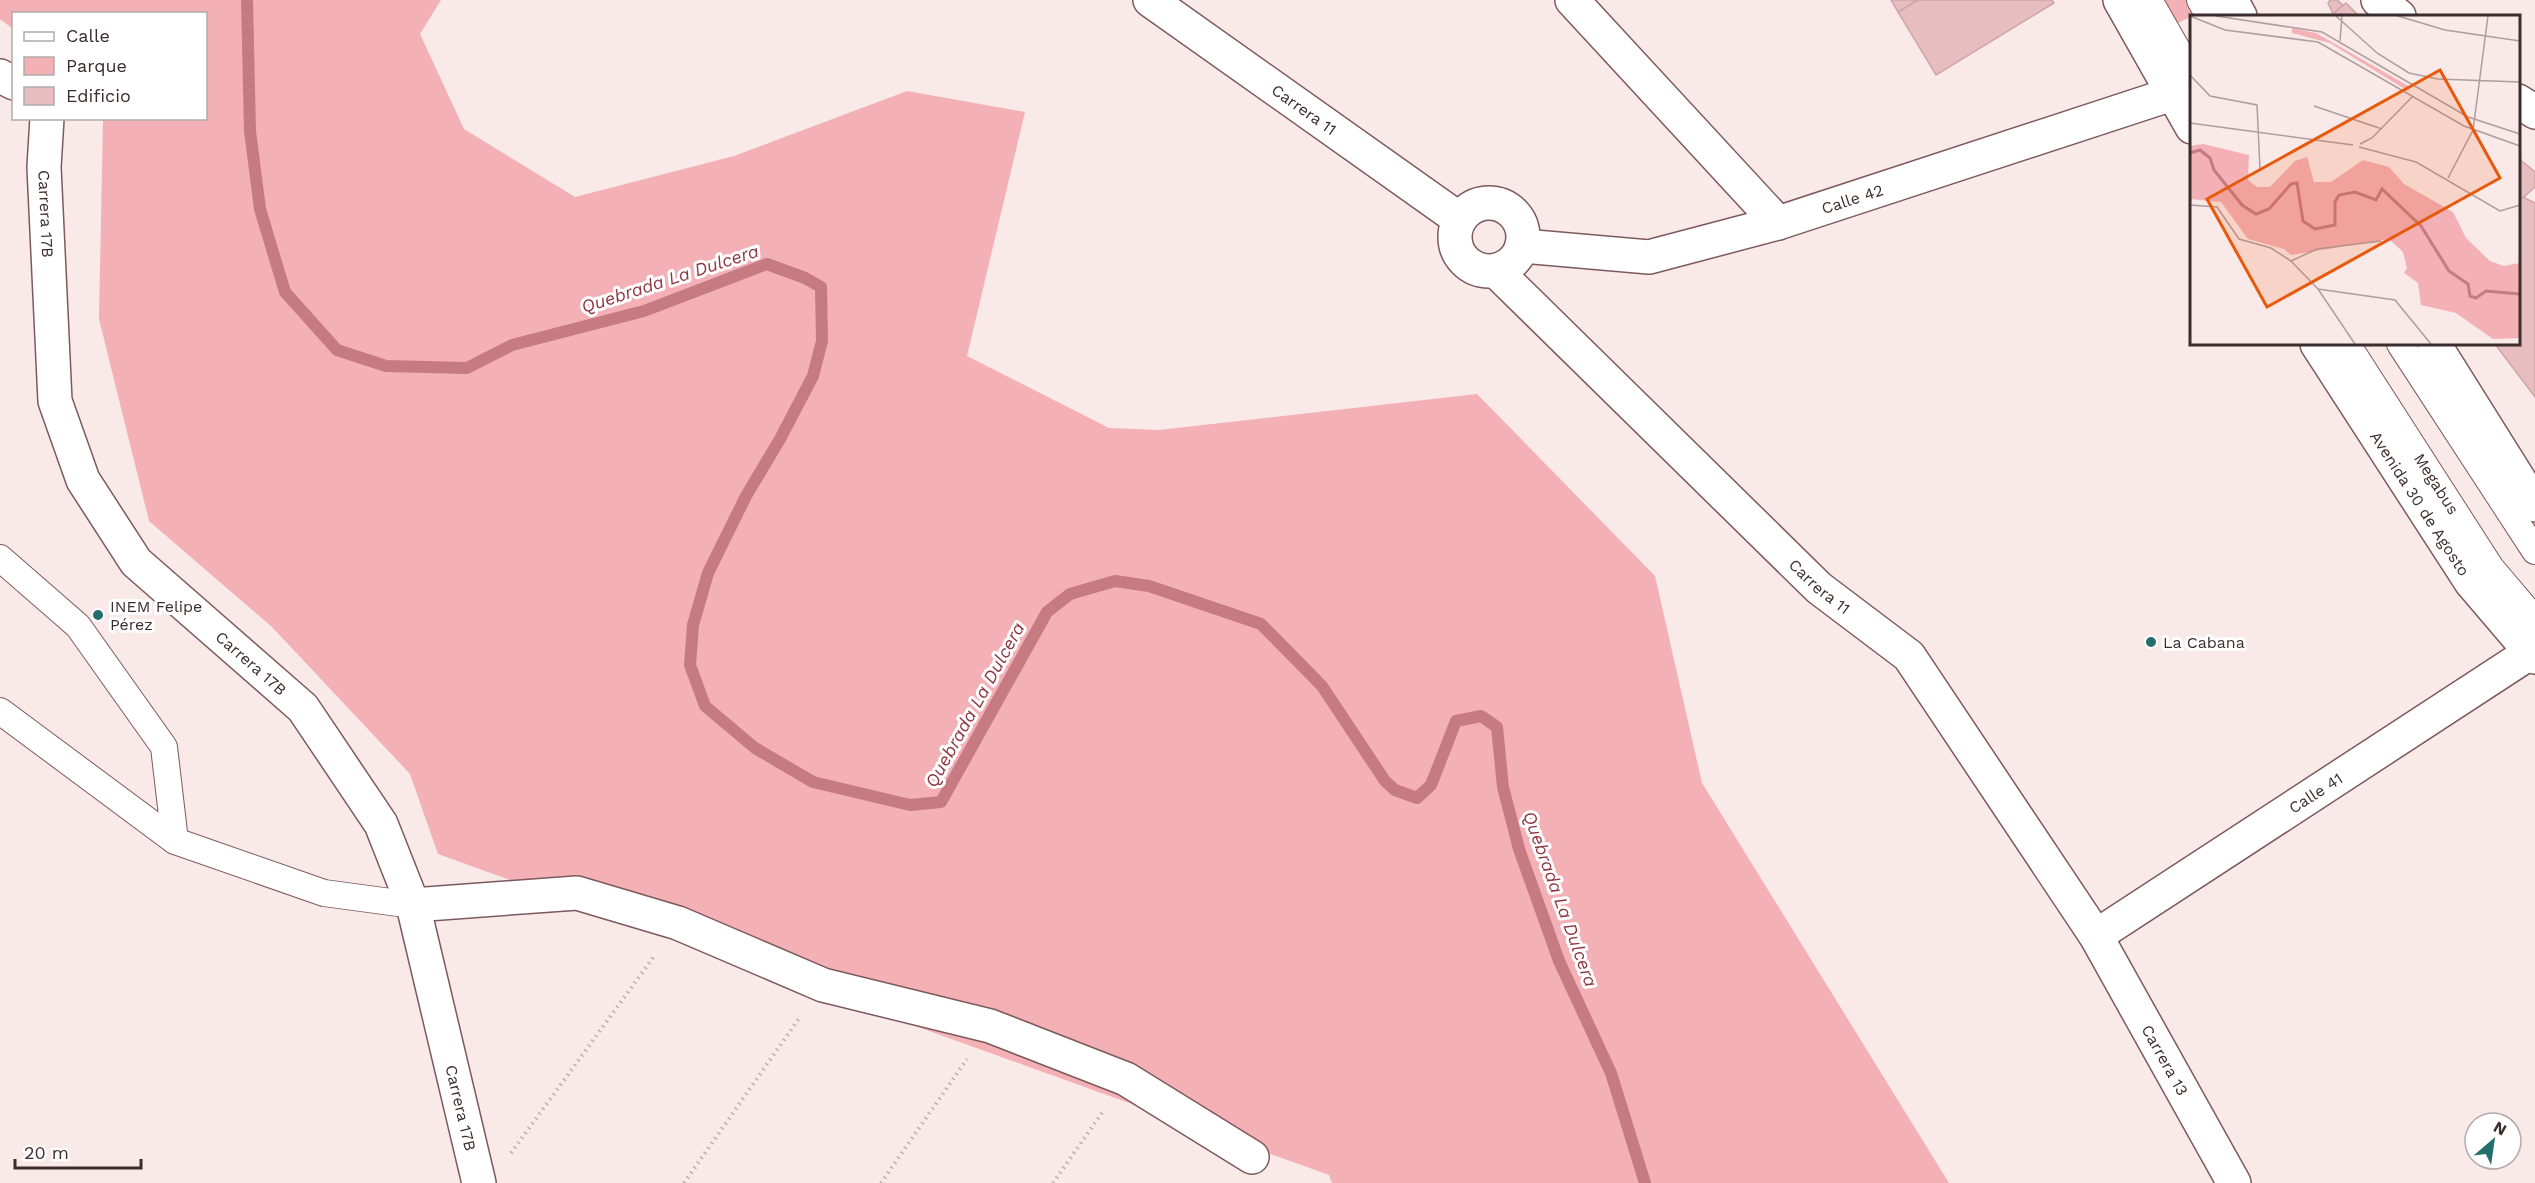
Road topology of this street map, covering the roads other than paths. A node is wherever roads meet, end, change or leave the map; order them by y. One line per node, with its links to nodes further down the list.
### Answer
1 (1150, 0): 16 (street, Carrera 11)
2 (1572, 0): 17 (street)
3 (2120, 0): 11 (street)
4 (2149, 0): 11 (lane)
5 (2200, 0): 8 (lane)
6 (2230, 0): 9 (street)
7 (2378, 0): 10 (street)
8 (2208, 15)
9 (2239, 15)
10 (2398, 15)
11 (2182, 84): 14 (street); 17 (street, Calle 42)
12 (2520, 102): 13 (street)
13 (2535, 112)
14 (2190, 119)
15 (47, 120): 30 (street, Carrera 17B)
16 (1460, 219): 18 (street); 19 (street)
17 (1778, 222): 18 (street, Calle 42)
18 (1522, 246): 19 (street)
19 (1496, 271): 31 (street, Carrera 11)
20 (2318, 345): 27 (street, Avenida 30 de Agosto)
21 (2348, 345): 27 (lane, Megabus)
22 (2401, 345): 25 (lane)
23 (2435, 345): 24 (street)
24 (2535, 505)
25 (2535, 551)
26 (0, 558): 29 (lane)
27 (2534, 644): 31 (street, Calle 41)
28 (0, 711): 29 (lane)
29 (175, 841): 30 (lane)
30 (413, 905): 32 (street); 33 (street, Carrera 17B)
31 (2096, 936): 34 (street, Carrera 13)
32 (1252, 1157)
33 (479, 1183)
34 (2234, 1183)

